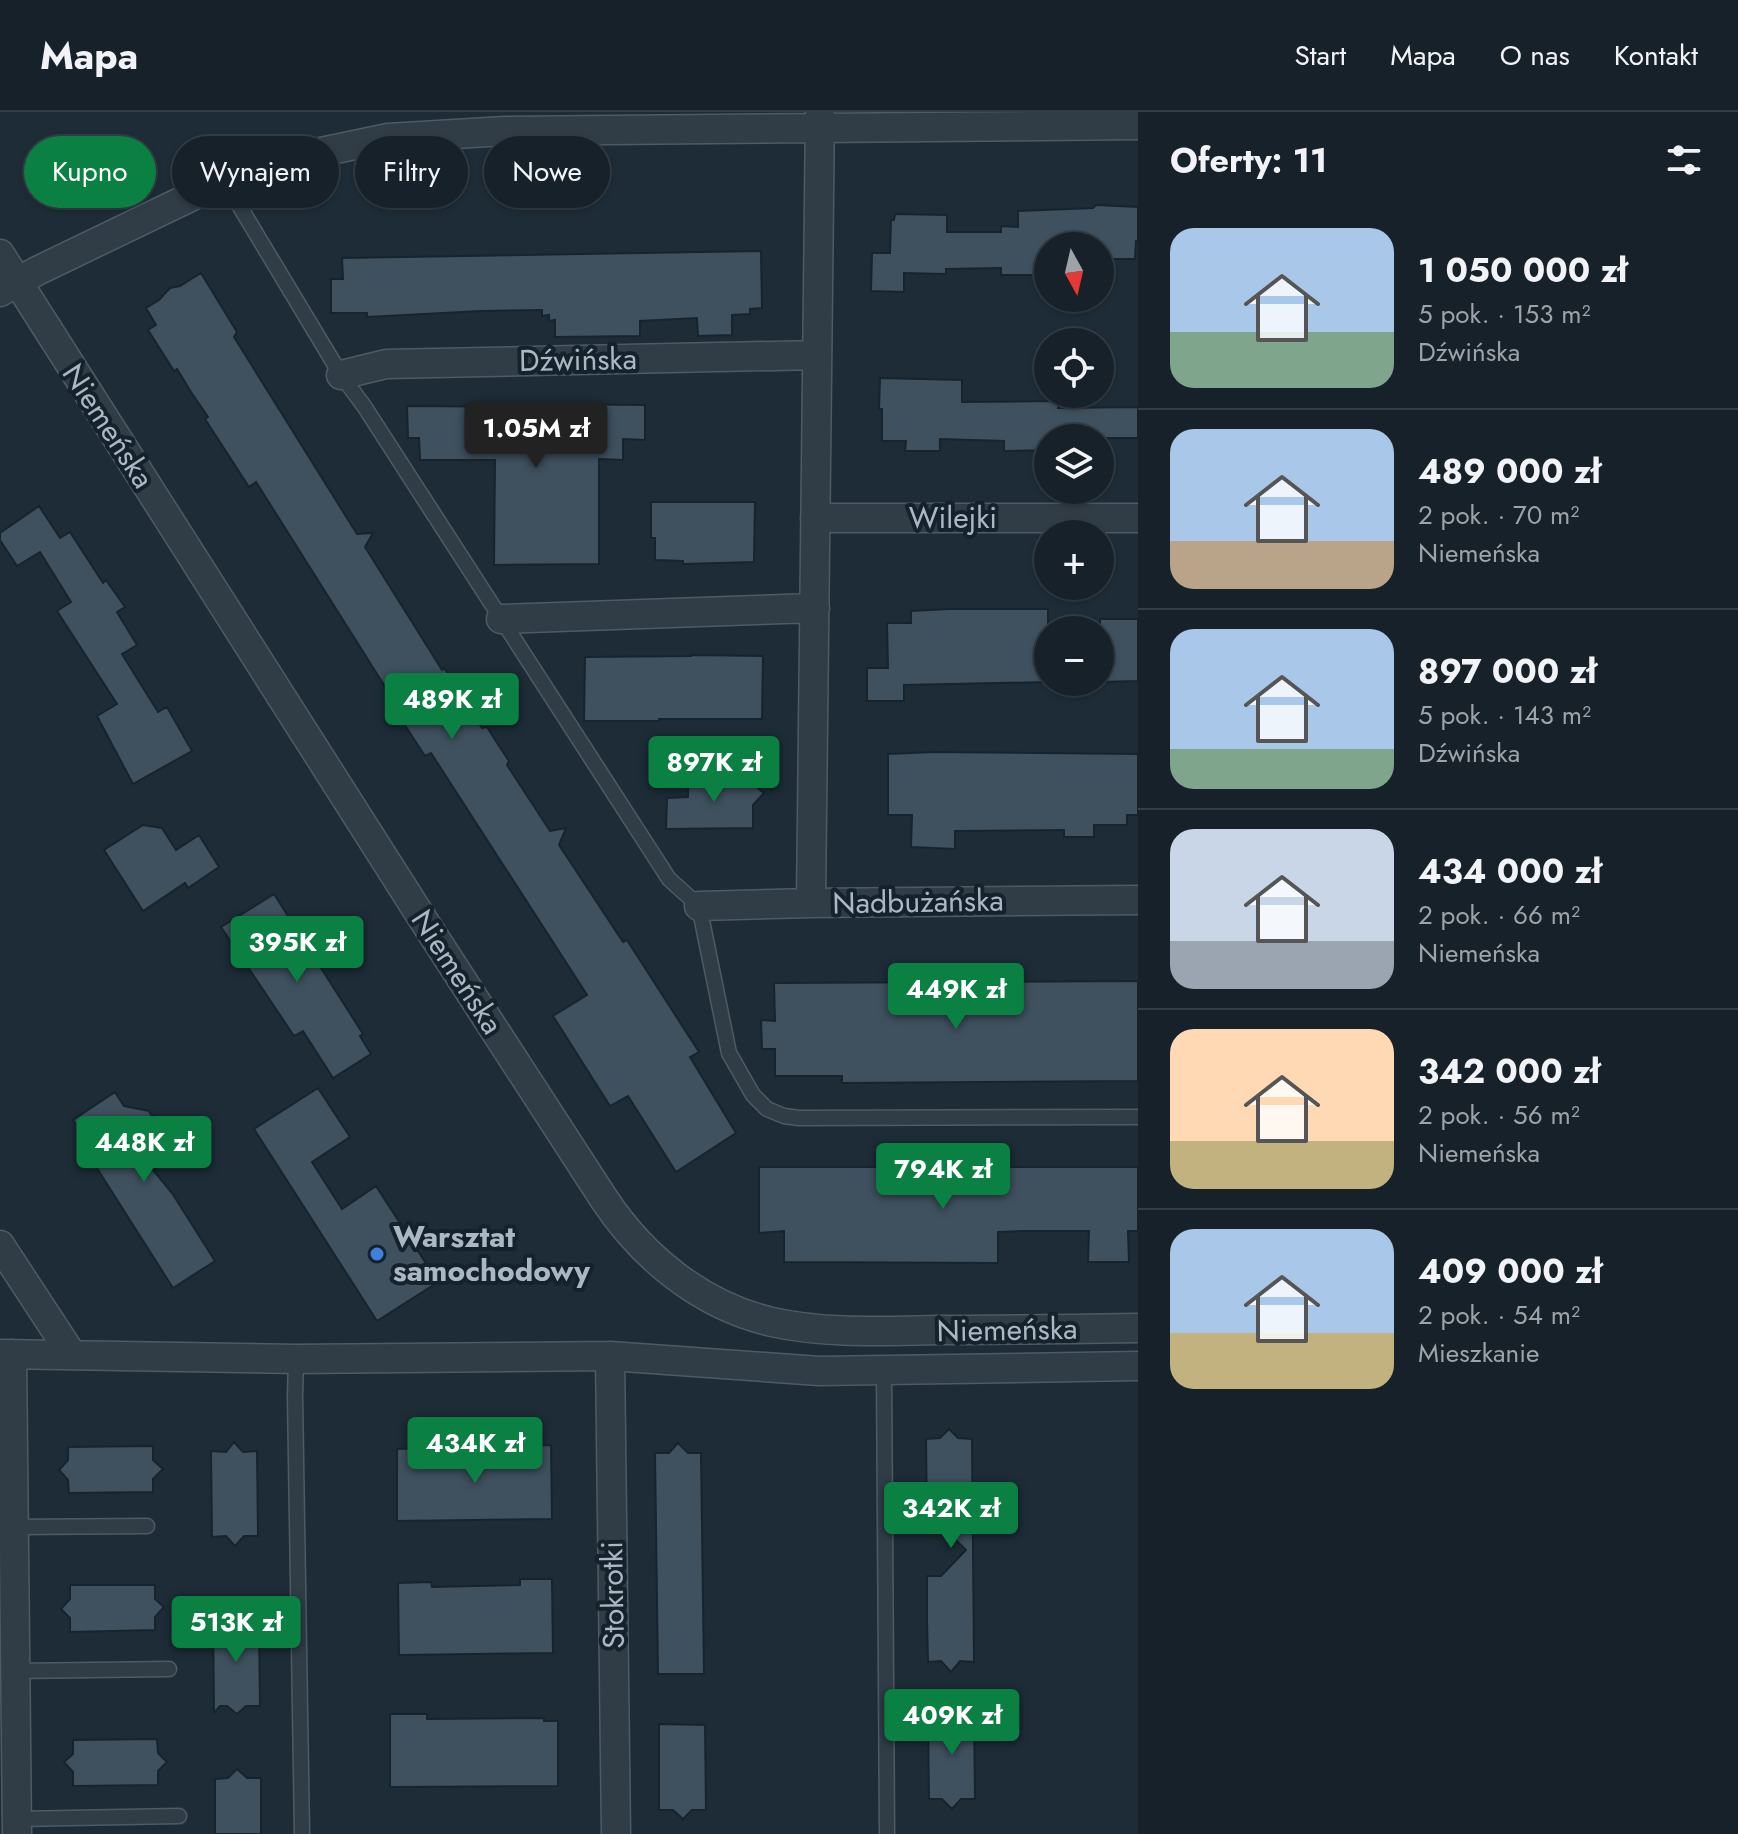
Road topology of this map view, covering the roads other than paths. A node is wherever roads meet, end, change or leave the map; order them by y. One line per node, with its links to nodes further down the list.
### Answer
1 (819, 120): 2 (street); 3 (street); 8 (street)
2 (1138, 125)
3 (339, 147)
4 (172, 206): 7 (street)
5 (241, 208): 9 (lane)
6 (0, 254): 7 (street, Niemeńska)
7 (8, 287): 19 (street, Niemeńska)
8 (817, 355): 9 (street, Dźwińska); 10 (street)
9 (341, 375): 13 (lane)
10 (815, 518): 11 (street, Wilejki); 12 (street)
11 (1138, 518)
12 (815, 608): 13 (street); 15 (street)
13 (501, 619): 16 (lane)
14 (1138, 900): 15 (street, Nadbużańska)
15 (811, 903): 16 (street, Nadbużańska)
16 (699, 906): 17 (lane)
17 (1138, 1117)
18 (0, 1245): 21 (street)
19 (1138, 1328)
20 (6, 1354): 21 (street, Niemeńska); 27 (street)
21 (72, 1355): 23 (street, Niemeńska)
22 (610, 1356): 23 (street, Niemeńska); 25 (street, Niemeńska); 34 (street, Stokrotki)
23 (296, 1359): 33 (lane)
24 (1138, 1366): 25 (street, Niemeńska)
25 (884, 1370): 35 (lane)
26 (147, 1526): 27 (lane)
27 (14, 1527): 29 (street)
28 (169, 1669): 29 (lane)
29 (15, 1671): 30 (street)
30 (8, 1783): 32 (street)
31 (179, 1816): 32 (lane)
32 (17, 1827)
33 (302, 1834)
34 (616, 1834)
35 (887, 1834)

